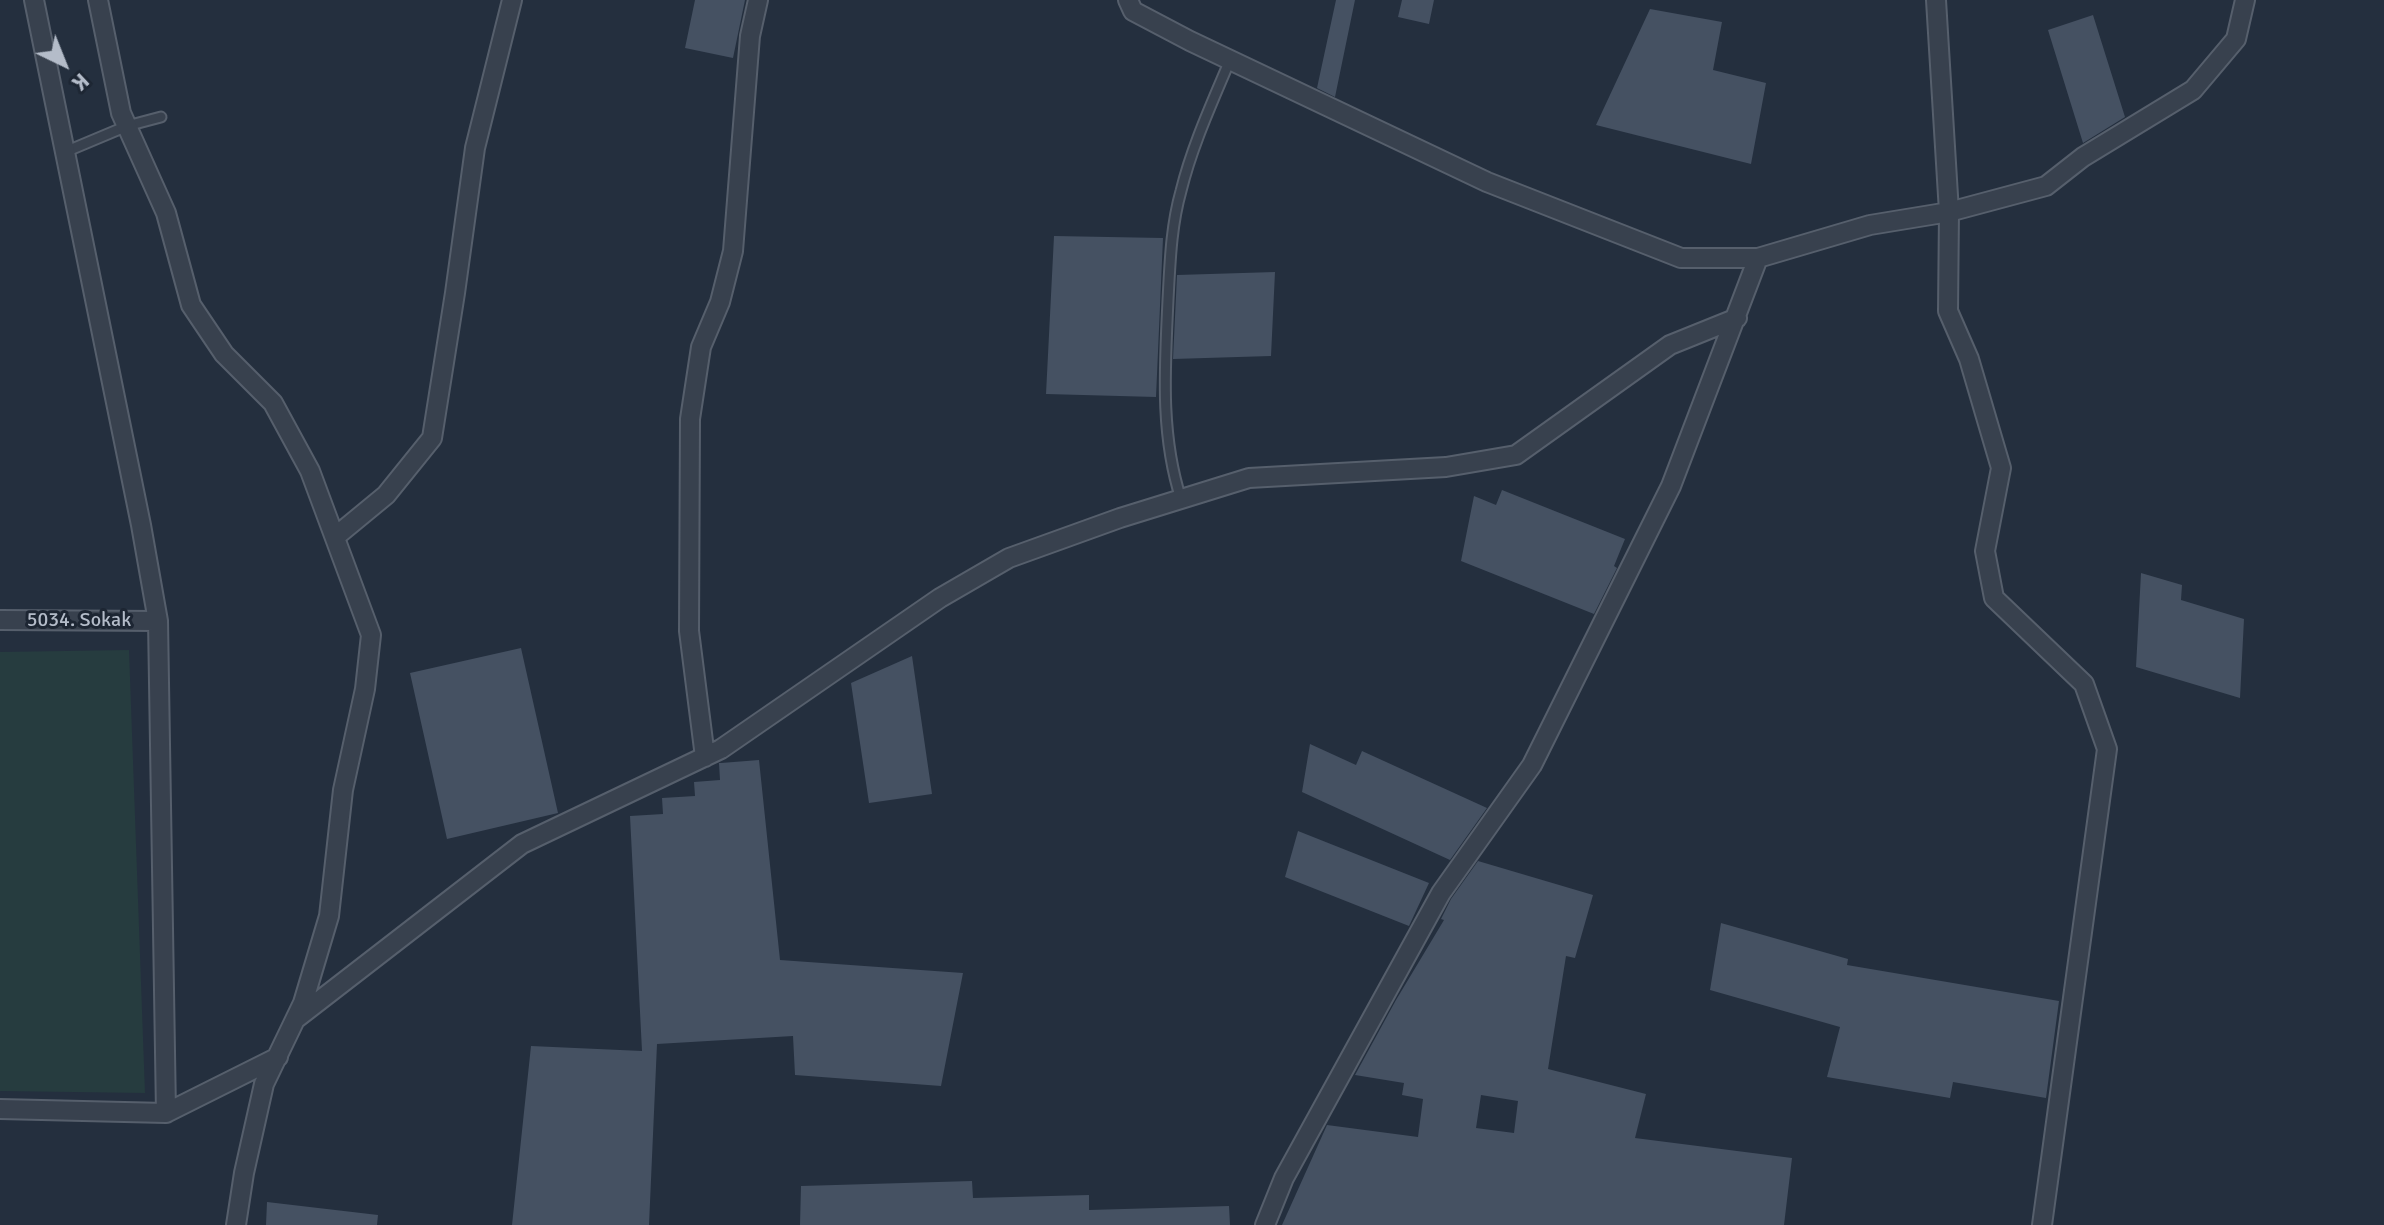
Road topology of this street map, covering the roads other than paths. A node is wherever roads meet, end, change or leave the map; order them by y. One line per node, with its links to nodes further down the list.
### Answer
1 (34, 0): 11 (street)
2 (98, 0): 10 (street)
3 (512, 0): 16 (street)
4 (758, 0): 19 (street)
5 (1128, 0): 8 (street)
6 (1936, 0): 12 (street)
7 (2245, 0): 12 (street)
8 (1230, 60): 13 (street); 15 (lane)
9 (161, 117): 10 (lane)
10 (127, 126): 11 (lane); 16 (street)
11 (65, 152): 18 (street)
12 (1949, 212): 13 (street); 26 (street)
13 (1758, 258): 14 (street)
14 (1737, 318): 15 (street); 25 (street)
15 (1181, 499): 19 (street)
16 (335, 537): 20 (street)
17 (0, 620): 18 (street, 5034. Sokak)
18 (158, 621): 23 (street)
19 (705, 757): 20 (street)
20 (297, 1018): 21 (street)
21 (278, 1057): 23 (street); 24 (street)
22 (0, 1109): 23 (street)
23 (166, 1113)
24 (236, 1225)
25 (1265, 1225)
26 (2042, 1225)

